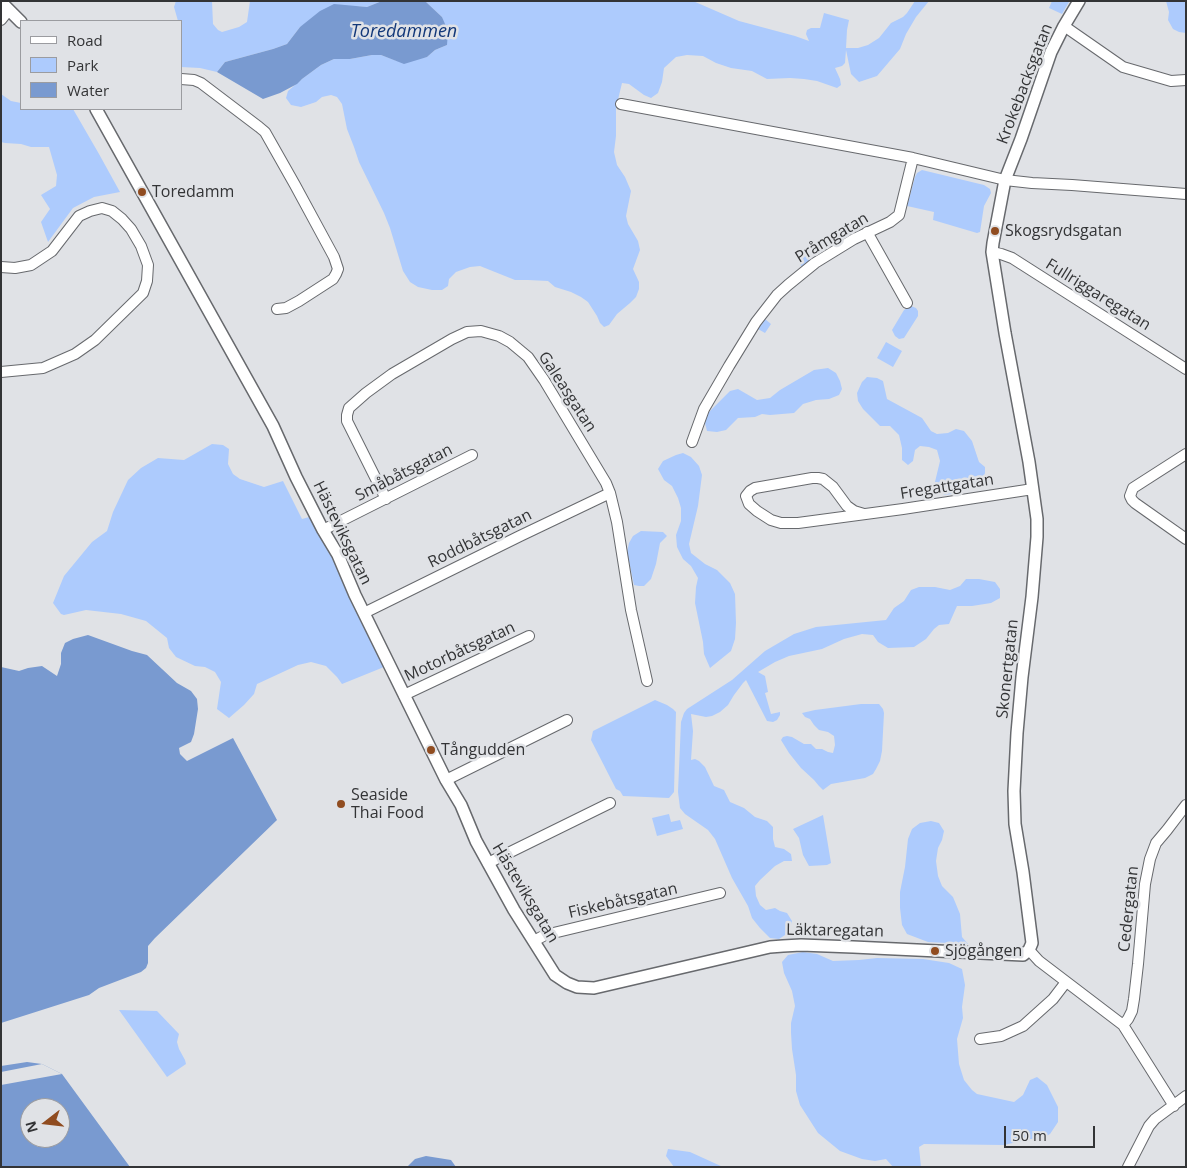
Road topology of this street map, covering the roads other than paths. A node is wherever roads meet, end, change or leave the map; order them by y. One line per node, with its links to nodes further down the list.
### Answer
1 (1079, 1): 5 (street, Krokebacksgatan)
2 (5, 6): 3 (street); 4 (street)
3 (1, 20)
4 (20, 21)
5 (1064, 26): 7 (street); 11 (street, Krokebacksgatan)
6 (182, 79): 17 (street)
7 (1186, 80)
8 (622, 104): 10 (street)
9 (97, 110): 27 (street, Hästeviksgatan)
10 (913, 158): 11 (street); 13 (street, Pråmgatan)
11 (1005, 180): 12 (street); 14 (street, Skonertgatan)
12 (1186, 194)
13 (867, 232): 16 (street); 20 (street, Pråmgatan)
14 (992, 252): 18 (street, Fullriggaregatan); 23 (street, Skonertgatan)
15 (1, 267): 19 (street)
16 (907, 303)
17 (277, 309)
18 (1186, 369)
19 (1, 372)
20 (692, 442)
21 (1186, 454): 28 (street)
22 (472, 455): 25 (street, Småbåtsgatan)
23 (1033, 489): 26 (street, Fregattgatan); 40 (street, Skonertgatan)
24 (610, 493): 25 (street, Galeasgatan); 29 (street, Roddbåtsgatan); 31 (street, Galeasgatan)
25 (386, 499): 27 (street, Småbåtsgatan)
26 (864, 514): 26 (street, Fregattgatan)
27 (323, 530): 29 (street, Hästeviksgatan)
28 (1186, 539)
29 (364, 613): 32 (street, Hästeviksgatan)
30 (529, 636): 32 (street, Motorbåtsgatan)
31 (648, 681)
32 (404, 695): 34 (street, Hästeviksgatan)
33 (567, 720): 34 (street)
34 (446, 780): 37 (street, Hästeviksgatan)
35 (610, 803): 37 (street)
36 (1186, 805): 43 (street, Cedergatan)
37 (488, 863): 39 (street, Hästeviksgatan)
38 (720, 893): 39 (street, Fiskebåtsgatan)
39 (534, 941): 41 (street, Hästeviksgatan)
40 (1030, 950): 41 (street, Läktaregatan); 42 (street)
41 (555, 975)
42 (1066, 982): 43 (street); 44 (street)
43 (1123, 1025): 46 (street)
44 (980, 1039)
45 (1186, 1096): 46 (street)
46 (1174, 1106): 47 (street)
47 (1128, 1167)

